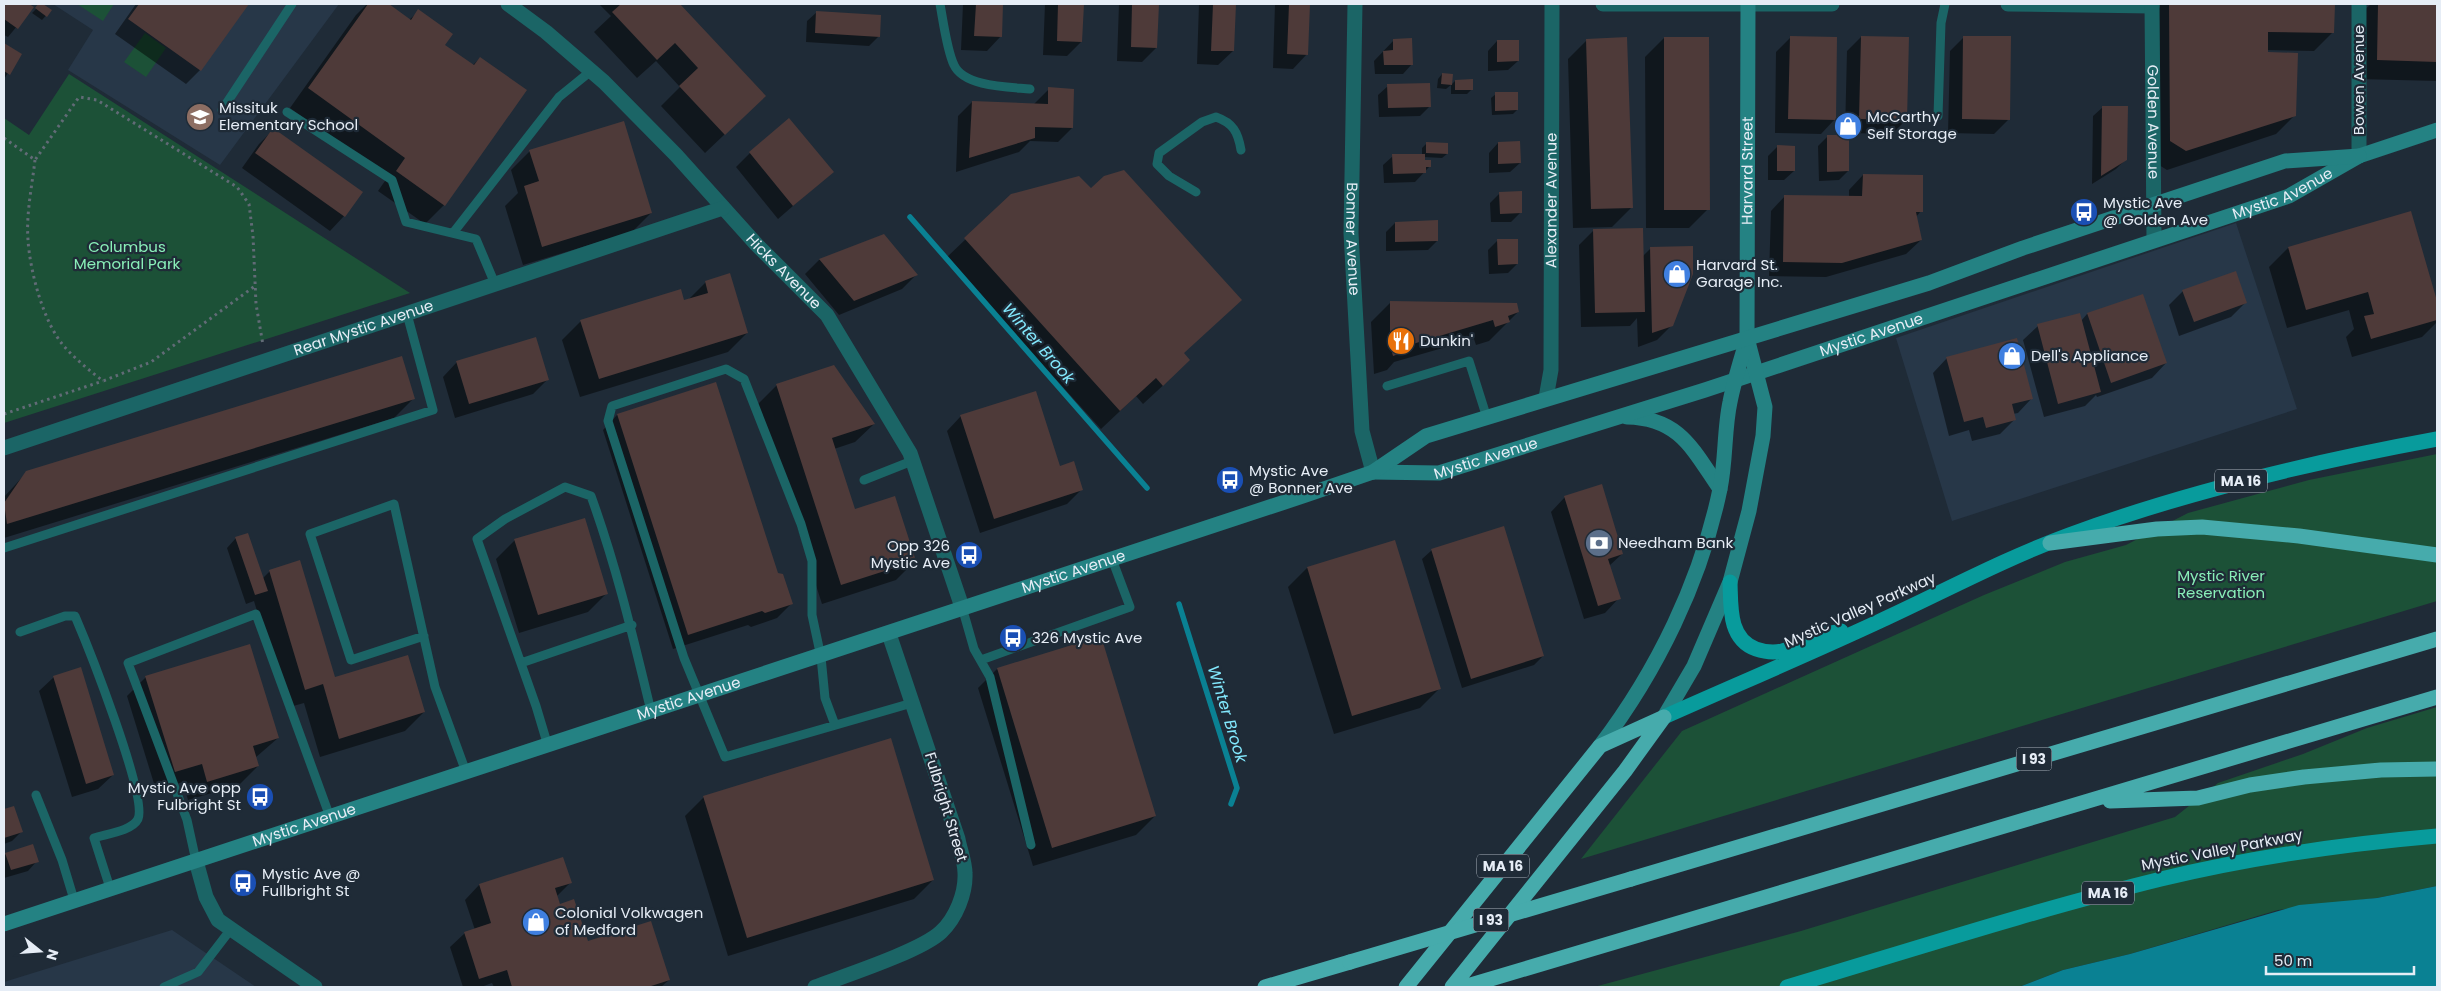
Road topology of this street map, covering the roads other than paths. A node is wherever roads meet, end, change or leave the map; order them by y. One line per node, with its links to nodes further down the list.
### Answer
1 (292, 4): 15 (lane)
2 (508, 4): 13 (street, Hicks Avenue)
3 (940, 4): 14 (lane)
4 (1356, 4): 38 (street, Bonner Avenue)
5 (1552, 4): 32 (street, Alexander Avenue)
6 (1603, 4): 7 (street)
7 (1748, 4): 8 (street); 28 (main road, Harvard Street)
8 (1832, 4)
9 (1945, 4): 17 (lane)
10 (2008, 4): 12 (street)
11 (2359, 4): 20 (street, Bowen Avenue)
12 (2152, 5): 22 (street, Golden Avenue)
13 (591, 71): 23 (street, Hicks Avenue); 24 (lane)
14 (1030, 89)
15 (222, 110)
16 (288, 112): 24 (lane)
17 (1938, 116)
18 (2437, 130): 20 (main road, Mystic Avenue)
19 (1241, 150): 21 (lane)
20 (2359, 156): 22 (main road, Mystic Avenue); 25 (main road, Mystic Avenue)
21 (1196, 192)
22 (2154, 205): 25 (street, Golden Avenue); 28 (main road, Mystic Avenue)
23 (723, 208): 26 (street, Rear Mystic Avenue); 37 (street, Hicks Avenue)
24 (453, 233): 26 (lane)
25 (2154, 240): 29 (main road, Mystic Avenue)
26 (495, 284): 27 (street, Rear Mystic Avenue)
27 (407, 314): 36 (street, Rear Mystic Avenue); 42 (lane)
28 (1747, 338): 29 (main road); 30 (main road); 32 (main road, Mystic Avenue)
29 (1756, 373): 30 (main road, Mystic Avenue); 45 (main road)
30 (1736, 380): 33 (main road, Mystic Avenue); 40 (main road)
31 (1387, 386): 34 (lane)
32 (1546, 398): 34 (main road, Mystic Avenue)
33 (1618, 417): 38 (main road, Mystic Avenue); 40 (main road)
34 (1487, 418): 38 (main road, Mystic Avenue)
35 (2437, 439): 41 (main road, Mystic Valley Parkway / MA 16)
36 (4, 448)
37 (912, 461): 39 (lane); 46 (street, Hicks Avenue)
38 (1373, 472): 44 (main road, Mystic Avenue)
39 (864, 480)
40 (1720, 489): 63 (main road)
41 (2050, 542): 43 (highway); 47 (main road, Mystic Valley Parkway / MA 16)
42 (4, 548)
43 (2437, 555)
44 (1112, 560): 46 (main road, Mystic Avenue); 54 (lane)
45 (1730, 582): 47 (main road); 60 (main road)
46 (962, 608): 50 (main road, Mystic Avenue); 54 (lane)
47 (1877, 623): 60 (main road, Mystic Valley Parkway / MA 16)
48 (632, 625): 55 (lane); 55 (lane); 59 (lane)
49 (20, 632): 72 (lane)
50 (889, 634): 53 (main road, Mystic Avenue); 58 (street, Fulbright Street)
51 (424, 636): 51 (lane); 65 (lane)
52 (2437, 639): 79 (highway, I 93, bridge)
53 (820, 656): 56 (main road, Mystic Avenue); 56 (lane); 61 (lane)
54 (981, 660): 70 (lane)
55 (521, 663): 62 (lane)
56 (698, 695): 59 (main road, Mystic Avenue); 61 (lane)
57 (2437, 697): 67 (highway)
58 (912, 703): 61 (lane); 78 (street, Fulbright Street)
59 (652, 711): 62 (main road, Mystic Avenue)
60 (1664, 717): 63 (highway, Mystic Valley Parkway / MA 16); 81 (highway)
61 (835, 725)
62 (548, 746): 65 (main road, Mystic Avenue)
63 (1600, 746): 80 (highway, Mystic Valley Parkway / MA 16)
64 (2437, 769): 67 (highway)
65 (466, 772): 68 (main road, Mystic Avenue)
66 (36, 796): 73 (lane)
67 (2089, 801): 82 (highway)
68 (330, 817): 71 (main road, Mystic Avenue); 71 (lane)
69 (2437, 836): 83 (main road, Mystic Valley Parkway / MA 16)
70 (1031, 846)
71 (196, 862): 72 (main road, Mystic Avenue); 75 (street)
72 (110, 888): 73 (main road, Mystic Avenue)
73 (74, 903): 74 (main road, Mystic Avenue)
74 (4, 924)
75 (230, 929): 76 (lane); 77 (street)
76 (164, 987)
77 (315, 987)
78 (815, 987)
79 (1265, 987)
80 (1406, 987)
81 (1452, 987)
82 (1464, 987)
83 (1787, 987)

